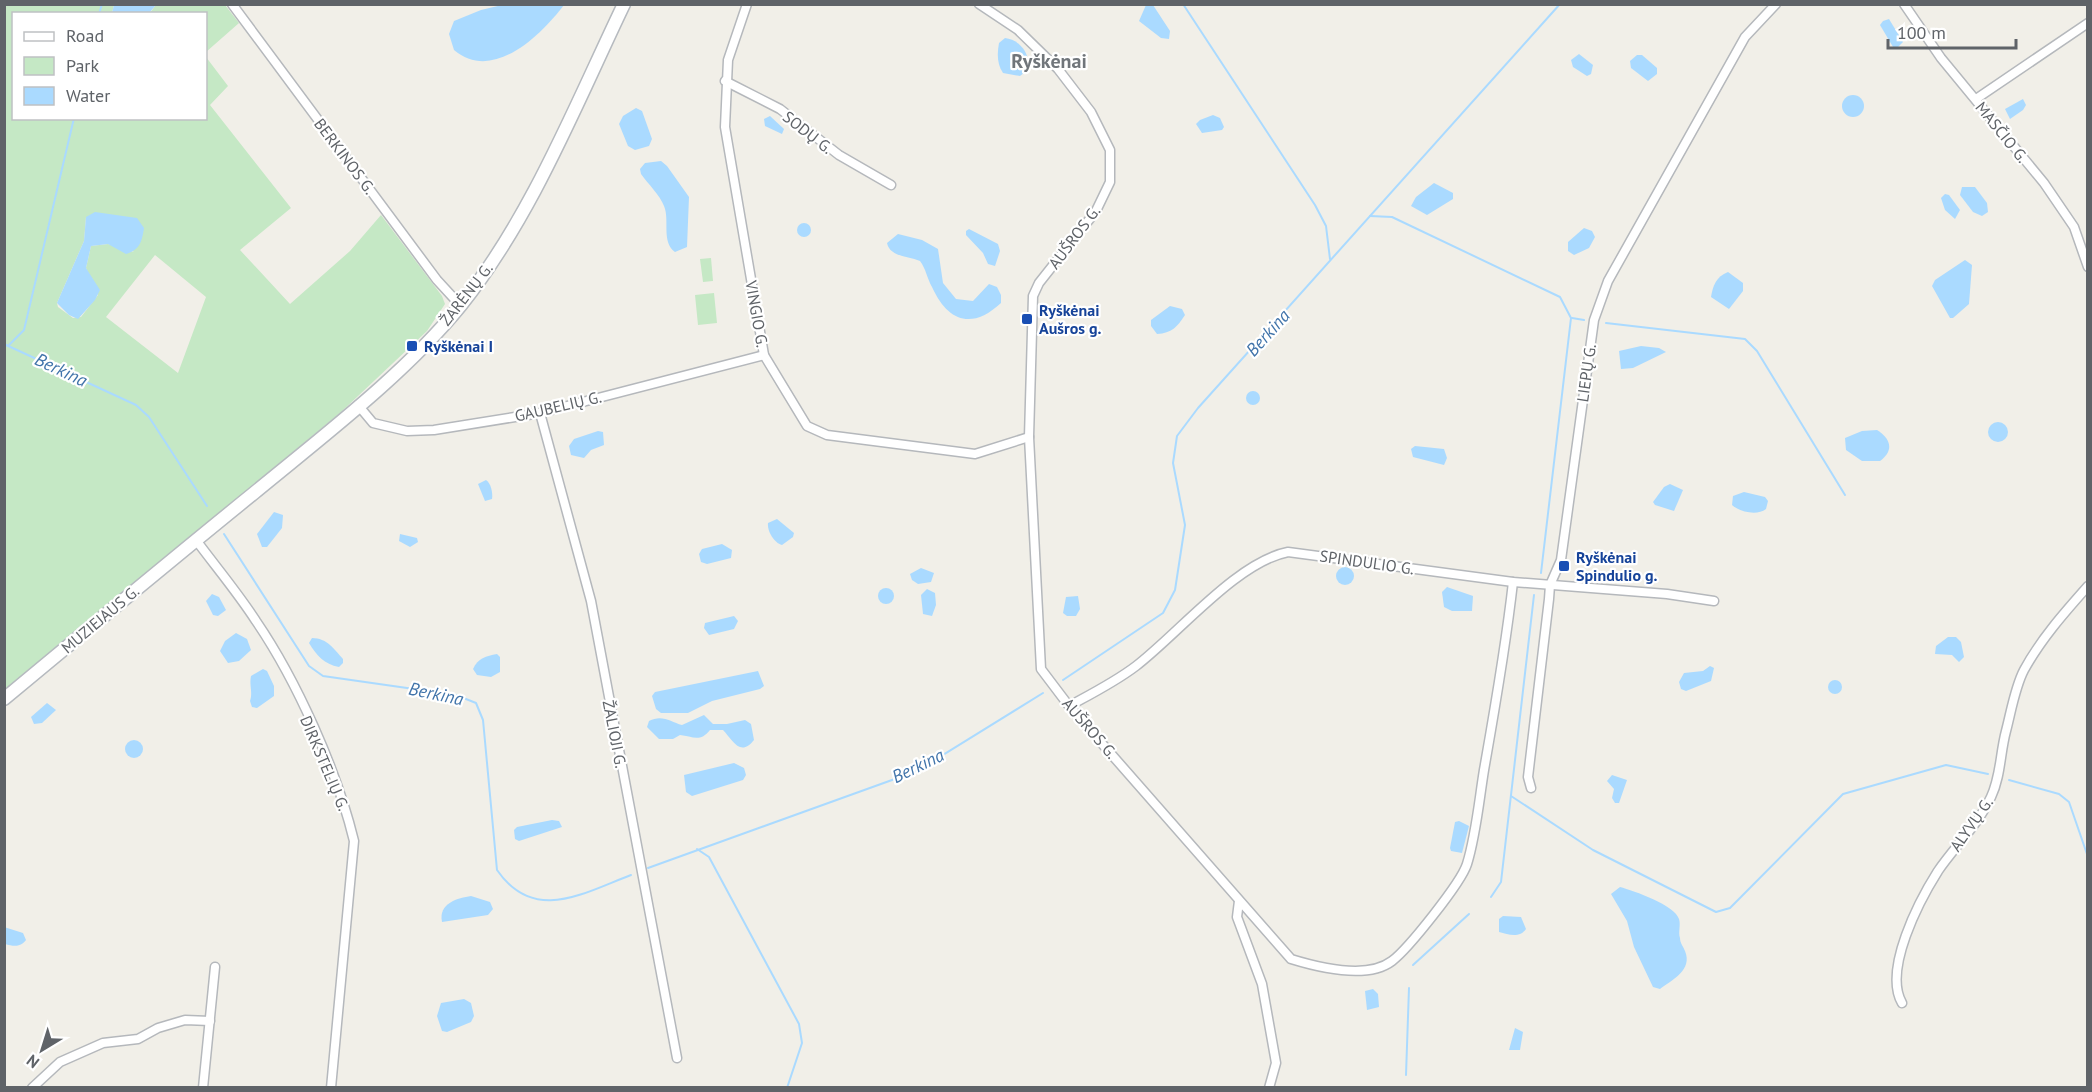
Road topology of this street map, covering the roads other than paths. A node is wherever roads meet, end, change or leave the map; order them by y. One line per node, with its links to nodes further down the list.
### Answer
1 (232, 4): 13 (street, BERKINOS G.)
2 (624, 4): 13 (main road, ŽARĖNŲ G.)
3 (747, 4): 8 (street, VINGIO G.)
4 (979, 4): 17 (street, AUŠROS G.)
5 (1776, 4): 20 (street, LIEPŲ G.)
6 (1904, 4): 9 (street, MASČIO G.)
7 (2088, 23): 9 (street)
8 (725, 81): 10 (street, SODŲ G.); 14 (street, VINGIO G.)
9 (1976, 99): 11 (street, MASČIO G.)
10 (891, 185)
11 (2086, 255): 12 (street, MASČIO G.)
12 (2088, 267)
13 (460, 305): 15 (main road, ŽARĖNŲ G.)
14 (764, 355): 16 (street, GAUBELIŲ G.); 17 (street, VINGIO G.)
15 (358, 405): 16 (street, GAUBELIŲ G.); 18 (main road, ŽARĖNŲ G.)
16 (540, 413): 30 (street, ŽALIOJI G.)
17 (1029, 437): 24 (street, AUŠROS G.)
18 (196, 540): 23 (main road, MUZIEJAUS G.); 33 (street, DIRKSTELIŲ G.)
19 (1513, 582): 20 (street, SPINDULIO G.); 24 (street, SPINDULIO G.); 26 (street, AUŠROS G.)
20 (1550, 585): 22 (street, SPINDULIO G.); 25 (street, LIEPŲ G.)
21 (2088, 586): 28 (street, ALYVŲ G.)
22 (1714, 601)
23 (4, 699)
24 (1070, 706): 26 (street, AUŠROS G.)
25 (1531, 788)
26 (1239, 902): 34 (street)
27 (215, 967): 29 (street)
28 (1902, 1003)
29 (210, 1021): 31 (street); 32 (street)
30 (677, 1058)
31 (32, 1088)
32 (203, 1088)
33 (331, 1088)
34 (1269, 1088)

